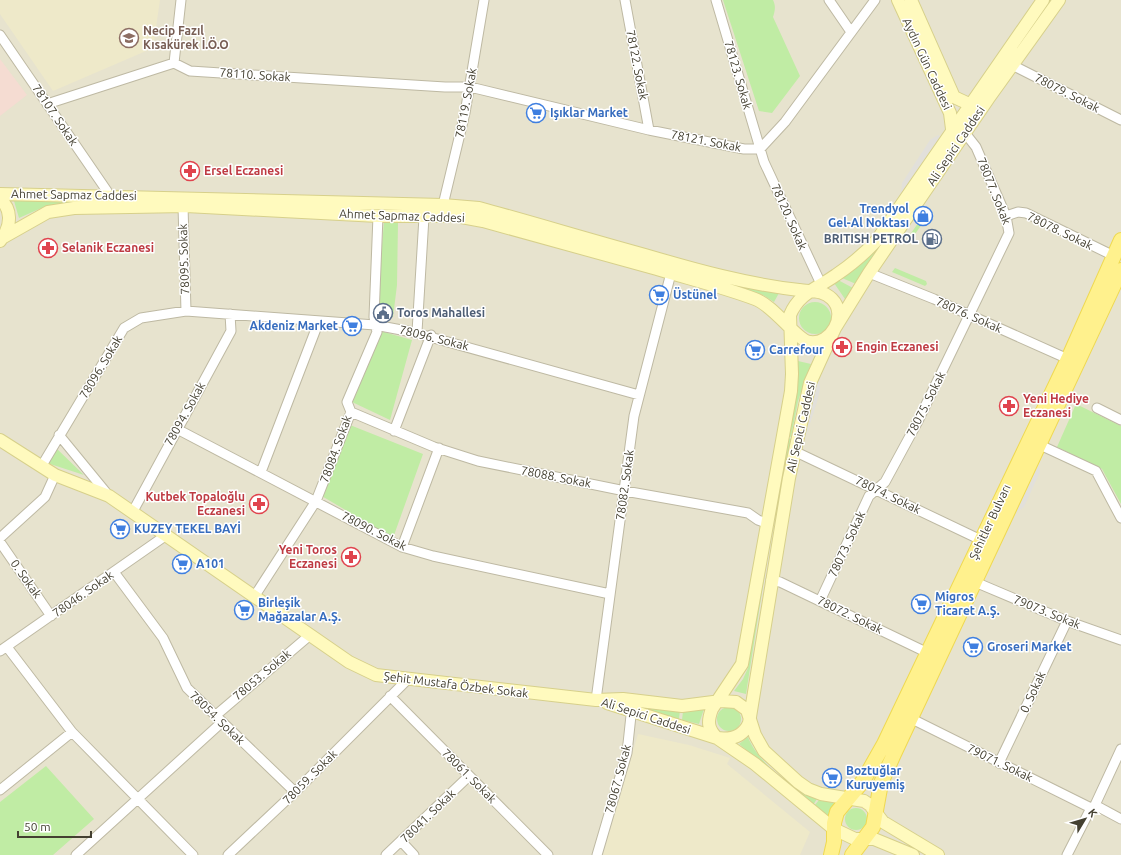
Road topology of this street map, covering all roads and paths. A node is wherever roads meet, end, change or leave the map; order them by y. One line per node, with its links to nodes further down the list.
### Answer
1 (180, 0): 13 (street)
2 (484, 0): 15 (street, 78119. Sokak)
3 (625, 0): 20 (street, 78122. Sokak)
4 (716, 0): 22 (street, 78123. Sokak)
5 (829, 0): 11 (street)
6 (874, 0): 11 (street)
7 (898, 0): 19 (main road, Aydın Gün Caddesi)
8 (911, 0): 17 (main road, Aydın Gün Caddesi)
9 (1043, 0): 17 (main road, Ali Sepici Caddesi)
10 (1059, 0): 14 (main road, Ali Sepici Caddesi)
11 (850, 32): 22 (street)
12 (0, 35): 16 (street, 78107. Sokak)
13 (174, 64): 15 (street, 78110. Sokak); 16 (street)
14 (1012, 64): 18 (street, 78079. Sokak); 21 (main road, Ali Sepici Caddesi)
15 (470, 87): 20 (street, 78121. Sokak); 27 (street, 78119. Sokak)
16 (47, 104): 24 (street, 78107. Sokak)
17 (969, 104): 19 (main road, Ali Sepici Caddesi)
18 (1121, 120)
19 (952, 129): 37 (main road, Ali Sepici Caddesi)
20 (649, 130): 22 (street, 78121. Sokak)
21 (965, 134): 29 (street, 78077. Sokak); 36 (main road, Ali Sepici Caddesi)
22 (760, 149): 37 (street, 78120. Sokak)
23 (0, 194): 24 (main road, Ahmet Sapmaz Caddesi)
24 (107, 196): 27 (main road, Ahmet Sapmaz Caddesi)
25 (0, 199): 31 (main road)
26 (183, 206): 28 (main road, Ahmet Sapmaz Caddesi); 31 (main road, Ahmet Sapmaz Caddesi); 39 (street, 78095. Sokak)
27 (443, 206): 38 (main road, Ahmet Sapmaz Caddesi)
28 (378, 216): 30 (main road, Ahmet Sapmaz Caddesi); 43 (street, 78084. Sokak)
29 (1006, 216): 33 (street, 78078. Sokak); 41 (street, 78077. Sokak)
30 (424, 217): 35 (main road, Ahmet Sapmaz Caddesi); 46 (street)
31 (1, 239)
32 (1121, 240): 33 (main road, Şehitler Bulvarı)
33 (1114, 256): 48 (main road, Şehitler Bulvarı)
34 (1120, 272): 57 (main road, Şehitler Bulvarı)
35 (671, 273): 44 (main road, Ahmet Sapmaz Caddesi); 49 (street, 78082. Sokak)
36 (869, 273): 41 (street, 78076. Sokak); 45 (main road, Ali Sepici Caddesi)
37 (821, 284): 38 (main road, Ali Sepici Caddesi)
38 (809, 291): 44 (main road); 45 (main road)
39 (186, 311): 40 (street, 78096. Sokak); 55 (street, 78096. Sokak)
40 (230, 314): 42 (street, 78096. Sokak); 53 (street, 78094. Sokak)
41 (970, 316): 48 (street, 78076. Sokak); 63 (street, 78075. Sokak)
42 (319, 321): 43 (street, 78096. Sokak); 61 (street)
43 (375, 325): 46 (street, 78096. Sokak); 51 (street, 78084. Sokak)
44 (791, 328): 45 (main road); 69 (main road, Ali Sepici Caddesi)
45 (835, 328): 59 (main road, Ali Sepici Caddesi)
46 (417, 332): 47 (street, 78096. Sokak)
47 (431, 336): 49 (street, 78096. Sokak); 54 (street)
48 (1068, 359): 72 (main road, Şehitler Bulvarı)
49 (639, 395): 64 (street, 78082. Sokak)
50 (1097, 408): 52 (street)
51 (351, 412): 54 (street, 78088. Sokak); 66 (street, 78084. Sokak)
52 (1121, 420)
53 (177, 429): 61 (street, 78090. Sokak); 67 (street, 78094. Sokak)
54 (394, 431): 58 (street, 78088. Sokak)
55 (59, 435): 60 (street, 78096. Sokak); 65 (street)
56 (0, 440): 60 (main road, Şehit Mustafa Özbek Sokak)
57 (1040, 445): 68 (street); 77 (main road, Şehitler Bulvarı)
58 (439, 448): 64 (street, 78088. Sokak); 74 (street)
59 (794, 450): 63 (street, 78074. Sokak); 76 (main road, Ali Sepici Caddesi)
60 (40, 467): 62 (main road, Şehit Mustafa Özbek Sokak)
61 (261, 472): 66 (street, 78090. Sokak)
62 (55, 475): 65 (main road, Şehit Mustafa Özbek Sokak); 71 (street)
63 (876, 489): 72 (street, 78074. Sokak); 80 (street, 78073. Sokak)
64 (625, 491): 69 (street, 78088. Sokak); 78 (street, 78082. Sokak)
65 (109, 496): 67 (main road, Şehit Mustafa Özbek Sokak)
66 (316, 501): 74 (street, 78090. Sokak); 79 (street, 78084. Sokak)
67 (132, 513): 70 (main road, Şehit Mustafa Özbek Sokak)
68 (1121, 518)
69 (766, 523): 90 (main road, Ali Sepici Caddesi)
70 (166, 536): 75 (street, 78046. Sokak); 79 (main road, Şehit Mustafa Özbek Sokak)
71 (0, 538)
72 (981, 540): 86 (main road, Şehitler Bulvarı)
73 (0, 542): 81 (street, 0. Sokak)
74 (402, 547): 78 (street, 78090. Sokak)
75 (114, 572): 81 (street, 78046. Sokak); 92 (street, 78054. Sokak)
76 (771, 580): 80 (street, 78072. Sokak); 93 (main road, Ali Sepici Caddesi)
77 (974, 582): 82 (street, 79073. Sokak); 94 (main road, Şehitler Bulvarı)
78 (610, 594): 89 (street, 78082. Sokak)
79 (254, 598): 83 (main road, Şehit Mustafa Özbek Sokak)
80 (820, 601): 86 (street, 78072. Sokak)
81 (51, 616): 85 (street, 78046. Sokak)
82 (1067, 621): 84 (street, 79073. Sokak); 99 (street, 0. Sokak)
83 (310, 635): 87 (main road, Şehit Mustafa Özbek Sokak); 92 (street, 78053. Sokak)
84 (1121, 640)
85 (3, 649): 96 (street)
86 (928, 653): 103 (main road, Şehitler Bulvarı)
87 (407, 680): 88 (street, 78059. Sokak); 89 (main road, Şehit Mustafa Özbek Sokak)
88 (390, 696): 100 (street, 78061. Sokak); 102 (street, 78059. Sokak)
89 (596, 700): 91 (main road, Ali Sepici Caddesi)
90 (716, 702): 91 (main road, Ali Sepici Caddesi); 93 (main road); 97 (main road)
91 (632, 706): 97 (main road, Ali Sepici Caddesi); 117 (street, 78067. Sokak)
92 (215, 716): 95 (street, 78054. Sokak)
93 (750, 717): 97 (main road); 103 (main road, Ali Sepici Caddesi)
94 (910, 718): 99 (street, 79071. Sokak); 106 (main road, Şehitler Bulvarı)
95 (221, 723): 102 (street, 78054. Sokak); 104 (street)
96 (72, 732): 101 (street); 104 (street)
97 (717, 738): 108 (main road, Ali Sepici Caddesi)
98 (1121, 749): 105 (street)
99 (999, 763): 105 (street, 79071. Sokak)
100 (469, 776): 110 (street, 78041. Sokak); 116 (street, 78061. Sokak)
101 (0, 790)
102 (295, 792): 113 (street, 78059. Sokak)
103 (848, 798): 106 (main road); 108 (main road)
104 (137, 799): 111 (street); 112 (street)
105 (1093, 807): 107 (street, 79071. Sokak); 122 (street)
106 (876, 811): 109 (main road); 121 (main road)
107 (1121, 819)
108 (834, 829): 109 (main road); 118 (main road)
109 (864, 839): 119 (main road); 120 (main road)
110 (401, 842): 114 (street, 78041. Sokak); 115 (street)
111 (76, 855)
112 (193, 855)
113 (228, 855)
114 (386, 855)
115 (414, 855)
116 (548, 855)
117 (596, 855)
118 (831, 855)
119 (852, 855)
120 (913, 855)
121 (938, 855)
122 (1067, 855)

